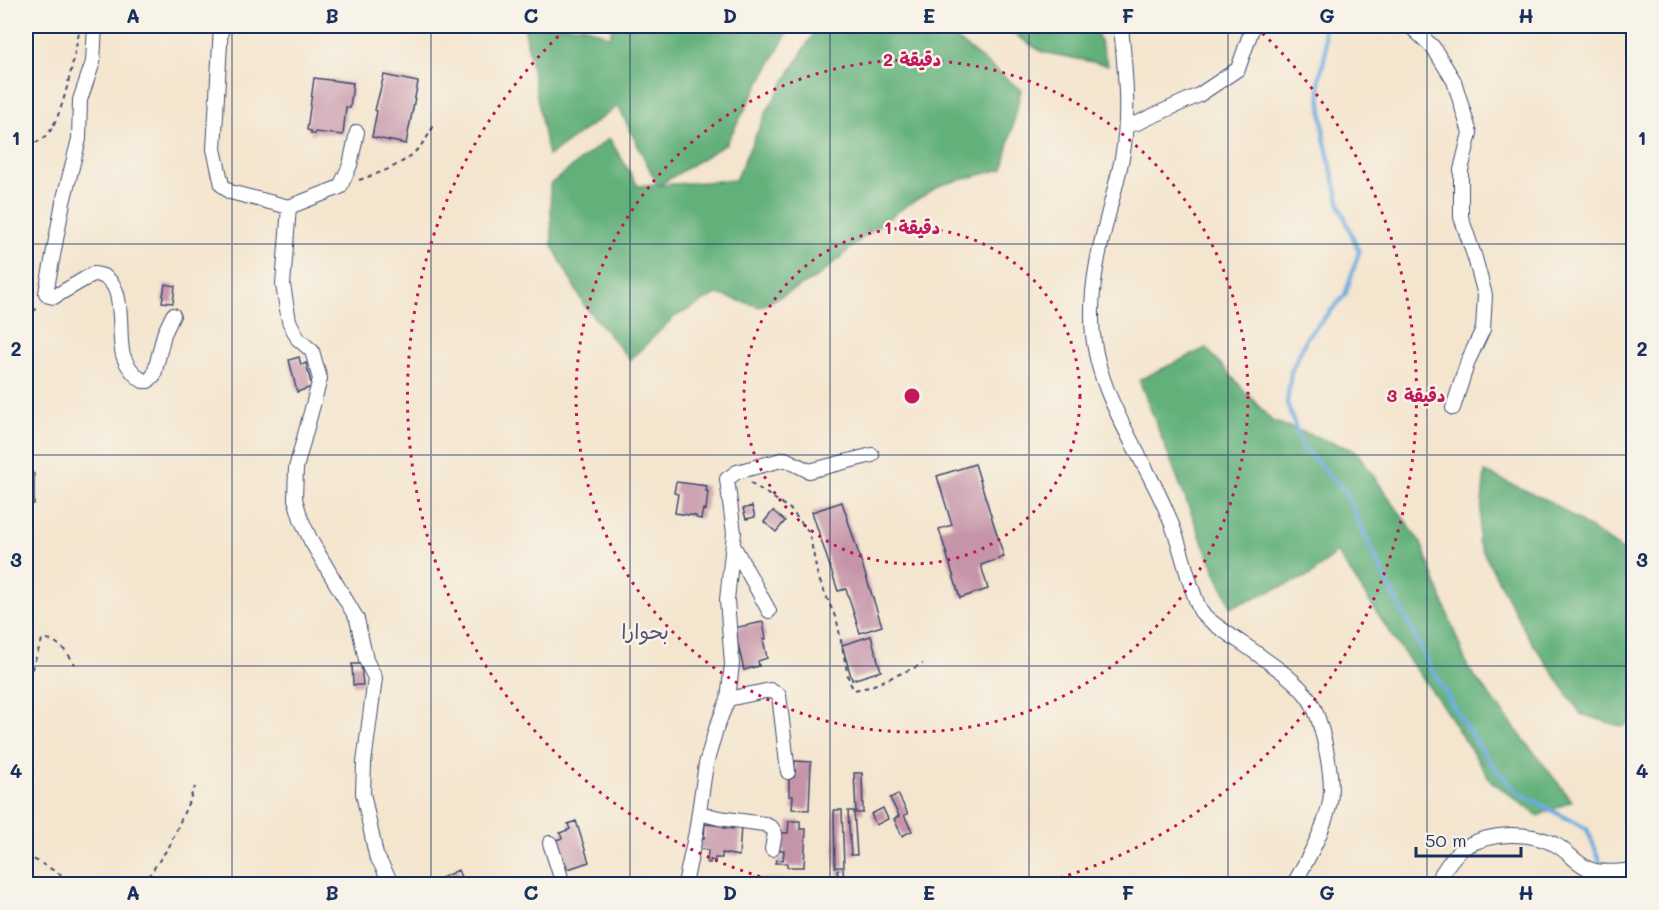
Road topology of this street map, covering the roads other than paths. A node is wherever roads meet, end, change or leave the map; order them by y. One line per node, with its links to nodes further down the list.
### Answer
1 (95, 26): 9 (street)
2 (221, 26): 8 (street)
3 (1121, 26): 6 (street)
4 (1253, 26): 6 (street)
5 (1410, 26): 10 (street)
6 (1126, 125): 23 (street)
7 (357, 132): 8 (street)
8 (289, 207): 20 (street)
9 (173, 315)
10 (1453, 408)
11 (872, 455): 12 (street)
12 (733, 545): 13 (street); 14 (street)
13 (768, 612)
14 (728, 699): 15 (street); 16 (street)
15 (788, 772)
16 (699, 813): 18 (street); 22 (street)
17 (550, 843): 21 (street)
18 (772, 849)
19 (1634, 870): 24 (street)
20 (392, 885)
21 (563, 885)
22 (685, 885)
23 (1294, 885)
24 (1435, 885)

